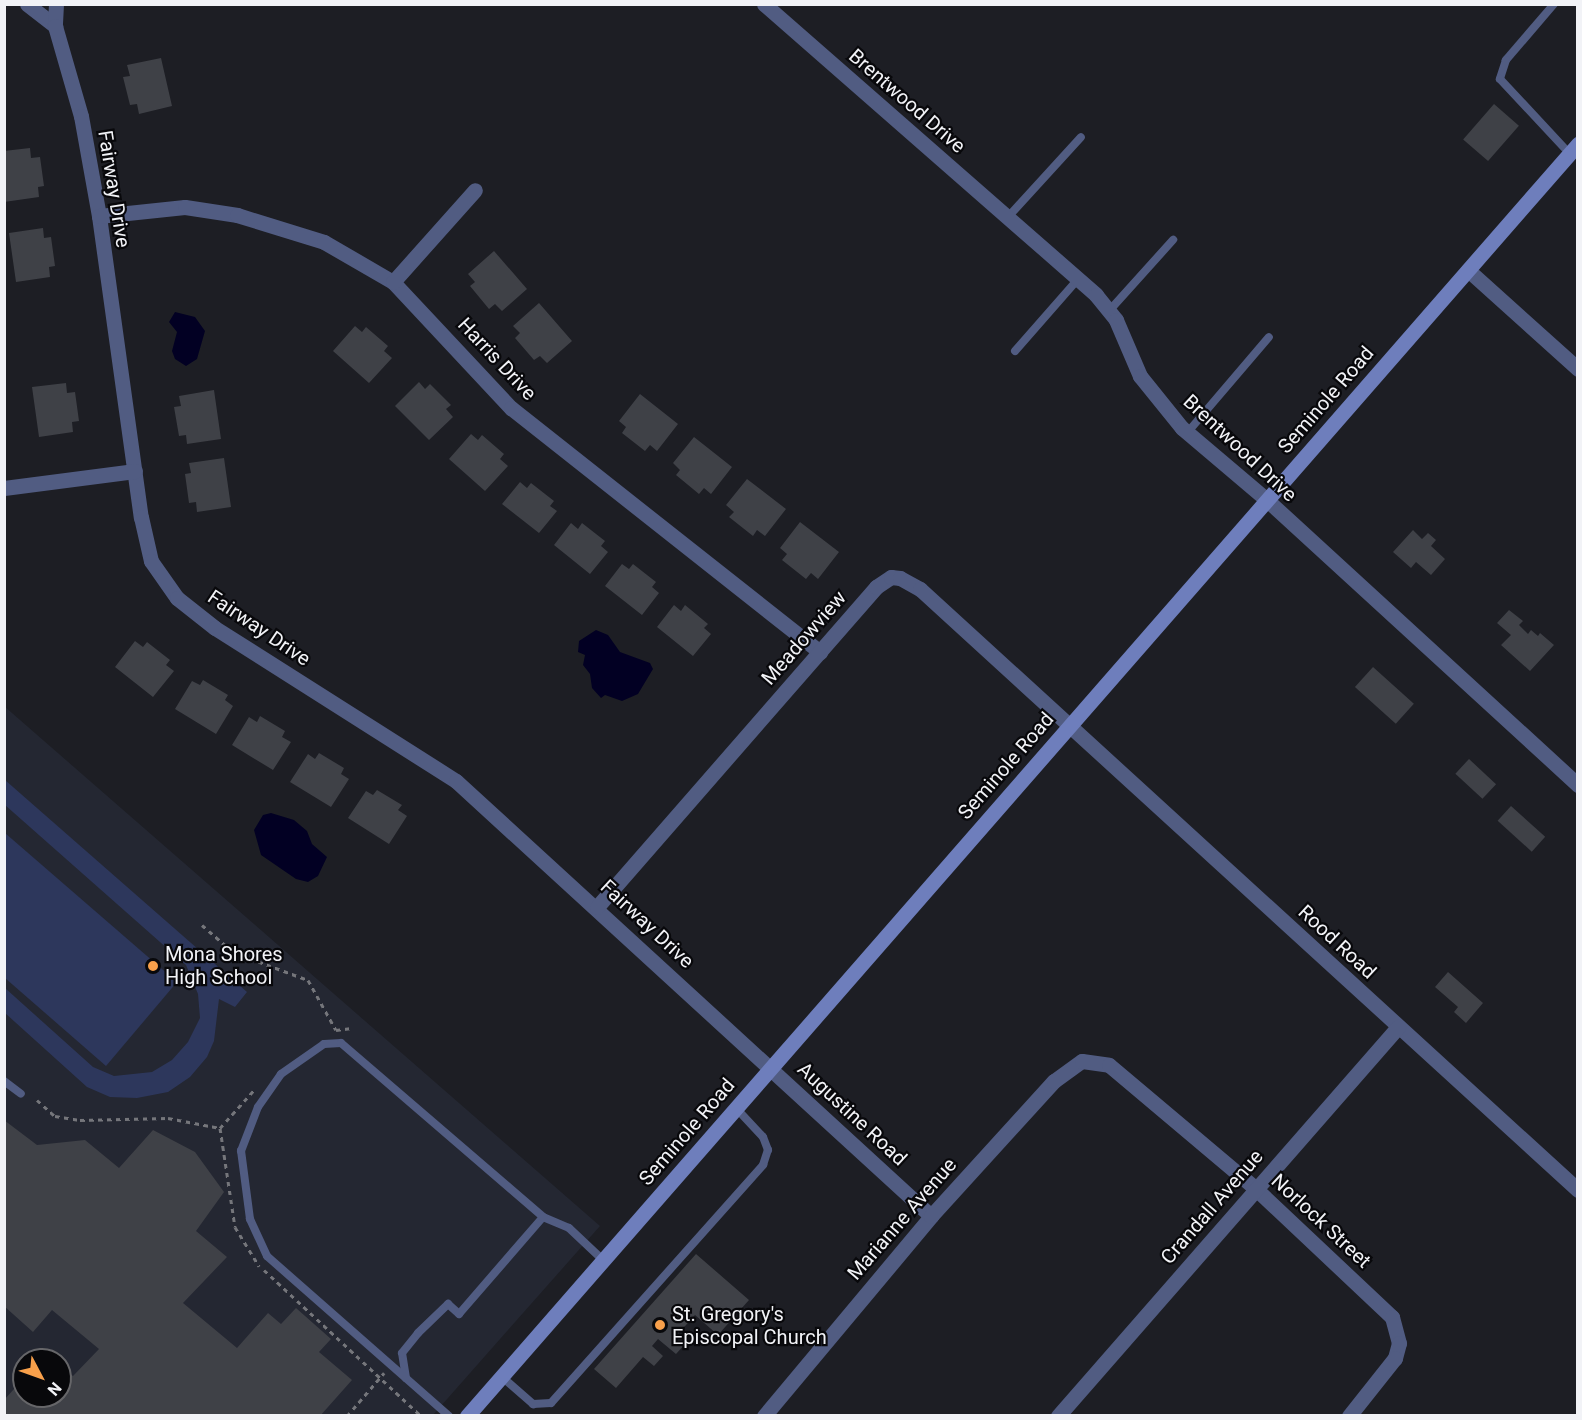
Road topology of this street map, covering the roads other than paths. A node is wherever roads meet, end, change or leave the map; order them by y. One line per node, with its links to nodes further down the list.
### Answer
1 (27, 4): 5 (street)
2 (56, 4): 5 (street, Fairway Drive)
3 (764, 4): 10 (street, Brentwood Drive)
4 (1554, 4): 7 (lane)
5 (55, 26): 9 (street, Fairway Drive)
6 (1081, 137): 10 (lane)
7 (1573, 148): 12 (street, Seminole Road)
8 (475, 190): 14 (street)
9 (99, 216): 14 (street, Harris Drive); 20 (street, Fairway Drive)
10 (1008, 217): 13 (street, Brentwood Drive)
11 (1173, 240): 15 (lane)
12 (1468, 270): 18 (street); 22 (street, Seminole Road)
13 (1078, 279): 15 (street, Brentwood Drive); 17 (lane)
14 (393, 282): 23 (street, Harris Drive)
15 (1109, 311): 19 (street, Brentwood Drive)
16 (1269, 337): 19 (lane)
17 (1015, 351)
18 (1578, 369)
19 (1187, 433): 22 (street, Brentwood Drive)
20 (135, 471): 21 (street); 26 (street, Fairway Drive)
21 (4, 488)
22 (1267, 500): 24 (street, Seminole Road); 25 (street, Brentwood Drive)
23 (820, 652): 24 (street, Meadowview); 26 (street, Meadowview)
24 (1070, 725): 27 (street, Rood Road); 29 (street, Seminole Road)
25 (1578, 785)
26 (597, 907): 29 (street, Fairway Drive)
27 (1398, 1027): 33 (street, Crandall Avenue); 34 (street, Rood Road)
28 (1082, 1061): 33 (street, Norlock Street); 35 (street, Marianne Avenue)
29 (771, 1068): 32 (street, Seminole Road); 35 (street, Augustine Road)
30 (4, 1081): 31 (lane)
31 (21, 1094)
32 (736, 1108): 37 (street, Seminole Road); 38 (lane)
33 (1256, 1189): 43 (street, Crandall Avenue); 44 (street, Norlock Street)
34 (1578, 1190)
35 (931, 1216): 42 (street, Marianne Avenue)
36 (543, 1217): 37 (lane); 39 (lane); 39 (lane)
37 (603, 1260): 38 (street, Seminole Road)
38 (501, 1376): 41 (street, Seminole Road)
39 (406, 1378): 40 (lane)
40 (449, 1416)
41 (467, 1416)
42 (764, 1416)
43 (1058, 1416)
44 (1349, 1416)

